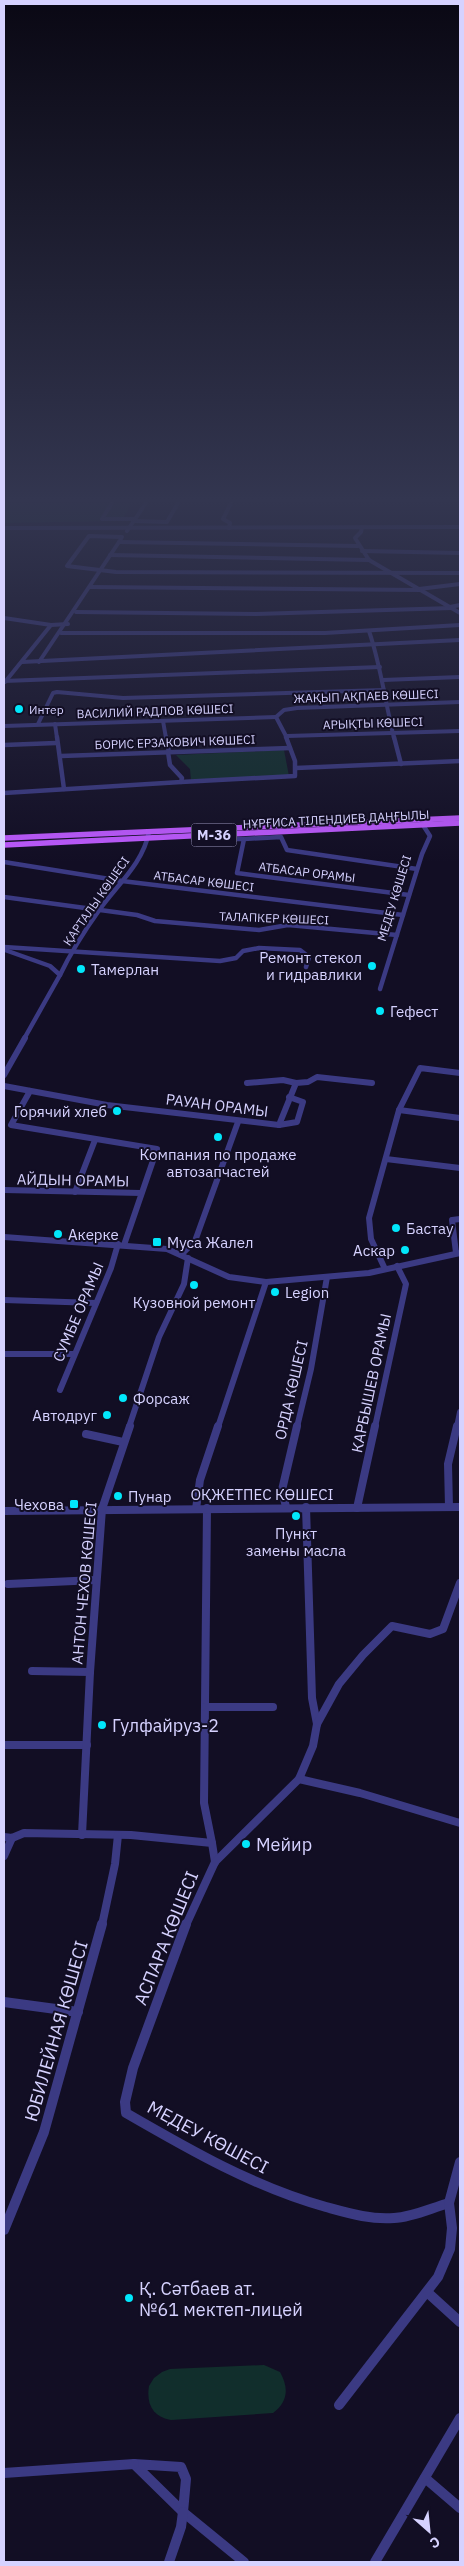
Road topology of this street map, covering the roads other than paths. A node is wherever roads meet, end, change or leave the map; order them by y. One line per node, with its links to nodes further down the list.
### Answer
1 (36, 623): 3 (street)
2 (68, 624): 3 (street); 6 (street)
3 (51, 625): 9 (street)
4 (460, 625): 5 (street)
5 (369, 631): 6 (street); 8 (street)
6 (61, 633): 10 (street)
7 (460, 640): 8 (street)
8 (373, 643): 10 (street); 11 (street)
9 (22, 662): 10 (street); 14 (street)
10 (39, 662)
11 (380, 667): 13 (street); 14 (street)
12 (460, 677): 13 (street)
13 (383, 680): 15 (street)
14 (5, 681)
15 (384, 690): 17 (street); 20 (street)
16 (460, 702): 17 (street, ЖАҚЫП АҚПАЕВ КӨШЕСІ)
17 (386, 705): 18 (street, ЖАҚЫП АҚПАЕВ КӨШЕСІ); 24 (street)
18 (276, 716): 19 (street, ВАСИЛИЙ РАДЛОВ КӨШЕСІ); 25 (street)
19 (162, 721): 21 (street, ВАСИЛИЙ РАДЛОВ КӨШЕСІ); 29 (street)
20 (38, 724): 21 (street, ВАСИЛИЙ РАДЛОВ КӨШЕСІ); 22 (street, ВАСИЛИЙ РАДЛОВ КӨШЕСІ)
21 (55, 724): 26 (street)
22 (4, 726)
23 (460, 731): 24 (street, АРЫҚТЫ КӨШЕСІ)
24 (392, 732): 25 (street, АРЫҚТЫ КӨШЕСІ); 32 (street)
25 (287, 736): 28 (street)
26 (56, 743): 27 (street); 30 (street)
27 (4, 745)
28 (290, 748): 29 (street, БОРИС ЕРЗАКОВИЧ КӨШЕСІ); 33 (street)
29 (168, 752): 30 (street, БОРИС ЕРЗАКОВИЧ КӨШЕСІ); 34 (street)
30 (61, 756): 35 (street)
31 (460, 761): 32 (street)
32 (402, 764): 33 (street)
33 (296, 768): 34 (street)
34 (181, 782): 35 (street)
35 (64, 789): 36 (street)
36 (4, 793)
37 (460, 818): 38 (main road, НҰРҒИСА ТІЛЕНДИЕВ ДАҢҒЫЛЫ / M-36)
38 (418, 820): 40 (street); 42 (main road, НҰРҒИСА ТІЛЕНДИЕВ ДАҢҒЫЛЫ / M-36)
39 (460, 823): 40 (main road, НҰРҒИСА ТІЛЕНДИЕВ ДАҢҒЫЛЫ / M-36)
40 (424, 825): 41 (main road, НҰРҒИСА ТІЛЕНДИЕВ ДАҢҒЫЛЫ / M-36); 47 (street, МЕДЕУ КӨШЕСІ)
41 (220, 834): 42 (main road, НҰРҒИСА ТІЛЕНДИЕВ ДАҢҒЫЛЫ / M-36); 44 (street, АТБАСАР ОРАМЫ)
42 (149, 835): 43 (main road, НҰРҒИСА ТІЛЕНДИЕВ ДАҢҒЫЛЫ / M-36); 45 (main road, НҰРҒИСА ТІЛЕНДИЕВ ДАҢҒЫЛЫ / M-36); 48 (street, ҚАРТАЛЫ КӨШЕСІ)
43 (4, 838)
44 (244, 839): 47 (street, АТБАСАР ОРАМЫ); 49 (street, АТБАСАР ОРАМЫ)
45 (4, 844)
46 (4, 862): 48 (street, АТБАСАР КӨШЕСІ)
47 (417, 869): 49 (street, МЕДЕУ КӨШЕСІ)
48 (122, 881): 51 (street, ҚАРТАЛЫ КӨШЕСІ); 52 (street, АТБАСАР КӨШЕСІ)
49 (409, 895): 52 (street, МЕДЕУ КӨШЕСІ)
50 (4, 897): 51 (street, ТАЛАПКЕР КӨШЕСІ)
51 (100, 910): 53 (street, ТАЛАПКЕР КӨШЕСІ); 55 (street, ҚАРТАЛЫ КӨШЕСІ)
52 (403, 915): 53 (street, МЕДЕУ КӨШЕСІ)
53 (397, 935): 58 (street, МЕДЕУ КӨШЕСІ)
54 (4, 949): 55 (street); 57 (street)
55 (72, 953): 56 (street); 57 (street, ҚАРТАЛЫ КӨШЕСІ)
56 (306, 968)
57 (60, 976): 60 (street, ҚАРТАЛЫ КӨШЕСІ)
58 (380, 989)
59 (460, 1073): 67 (street)
60 (4, 1075)
61 (247, 1083): 62 (street)
62 (296, 1083): 63 (street); 66 (street, РАУАН ОРАМЫ)
63 (372, 1083)
64 (4, 1086): 65 (street, РАУАН ОРАМЫ)
65 (30, 1091): 69 (street, РАУАН ОРАМЫ); 71 (street)
66 (289, 1097): 70 (street, РАУАН ОРАМЫ); 70 (street)
67 (399, 1110): 68 (street); 72 (street)
68 (460, 1118)
69 (238, 1122): 70 (street, РАУАН ОРАМЫ); 81 (street, АНТОН ЧЕХОВ КӨШЕСІ)
70 (279, 1124)
71 (94, 1140): 75 (street); 76 (street, СУМБЕ ОРАМЫ)
72 (386, 1159): 73 (street); 83 (street)
73 (460, 1168)
74 (4, 1190): 75 (street, АЙДЫН ОРАМЫ)
75 (74, 1192): 76 (street, АЙДЫН ОРАМЫ)
76 (141, 1194): 79 (street, СУМБЕ ОРАМЫ)
77 (460, 1219): 80 (street)
78 (4, 1238): 79 (street)
79 (121, 1244): 81 (street); 87 (street, СУМБЕ ОРАМЫ)
80 (458, 1253): 82 (street)
81 (185, 1256): 85 (street); 93 (street, АНТОН ЧЕХОВ КӨШЕСІ)
82 (397, 1266): 83 (street); 99 (street, КАРБЫШЕВ ОРАМЫ)
83 (385, 1269): 84 (street)
84 (327, 1277): 85 (street); 94 (street, ОРДА КӨШЕСІ)
85 (266, 1282): 101 (street)
86 (4, 1300): 87 (street)
87 (96, 1303): 89 (street, СУМБЕ ОРАМЫ)
88 (4, 1354): 89 (street)
89 (74, 1354): 90 (street, СУМБЕ ОРАМЫ)
90 (60, 1390)
91 (460, 1412): 100 (street)
92 (86, 1434): 93 (street)
93 (123, 1442): 97 (street, АНТОН ЧЕХОВ КӨШЕСІ)
94 (286, 1507): 95 (street, ОҚЖЕТПЕС КӨШЕСІ); 98 (street, ОҚЖЕТПЕС КӨШЕСІ)
95 (306, 1507): 99 (street, ОҚЖЕТПЕС КӨШЕСІ); 110 (street)
96 (460, 1507): 100 (street, ОҚЖЕТПЕС КӨШЕСІ)
97 (102, 1508): 101 (street, ОҚЖЕТПЕС КӨШЕСІ); 102 (street, ОҚЖЕТПЕС КӨШЕСІ); 103 (street, АНТОН ЧЕХОВ КӨШЕСІ)
98 (207, 1508): 101 (street, ОҚЖЕТПЕС КӨШЕСІ); 108 (street)
99 (357, 1508): 100 (street, ОҚЖЕТПЕС КӨШЕСІ)
100 (449, 1508)
101 (196, 1509)
102 (4, 1511)
103 (96, 1580): 105 (street); 107 (street, АНТОН ЧЕХОВ КӨШЕСІ)
104 (460, 1583): 110 (street, АСПАРА КӨШЕСІ)
105 (8, 1584)
106 (32, 1671): 107 (street)
107 (90, 1672): 112 (street, АНТОН ЧЕХОВ КӨШЕСІ)
108 (205, 1707): 109 (street); 118 (street)
109 (273, 1707)
110 (317, 1724): 113 (street, АСПАРА КӨШЕСІ)
111 (4, 1745): 112 (street)
112 (87, 1745): 115 (street, АНТОН ЧЕХОВ КӨШЕСІ)
113 (299, 1779): 114 (street); 120 (street, АСПАРА КӨШЕСІ)
114 (460, 1823)
115 (82, 1835): 116 (street); 117 (street)
116 (118, 1836): 118 (street); 122 (street, ЮБИЛЕЙНАЯ КӨШЕСІ)
117 (8, 1837): 119 (street)
118 (212, 1843): 120 (street)
119 (4, 1856)
120 (215, 1862): 123 (street, АСПАРА КӨШЕСІ)
121 (4, 2002): 122 (street)
122 (78, 2012): 126 (street, ЮБИЛЕЙНАЯ КӨШЕСІ)
123 (126, 2113): 125 (street, МЕДЕУ КӨШЕСІ)
124 (460, 2162): 125 (street)
125 (449, 2203): 127 (street)
126 (4, 2230)
127 (427, 2292): 128 (street); 129 (street)
128 (460, 2322)
129 (339, 2405)
130 (460, 2418): 133 (street)
131 (134, 2464): 132 (street); 135 (street); 135 (street)
132 (4, 2474)
133 (425, 2478): 134 (street); 138 (street)
134 (460, 2508)
135 (183, 2512): 136 (street); 137 (street)
136 (169, 2562)
137 (244, 2562)
138 (375, 2562)

